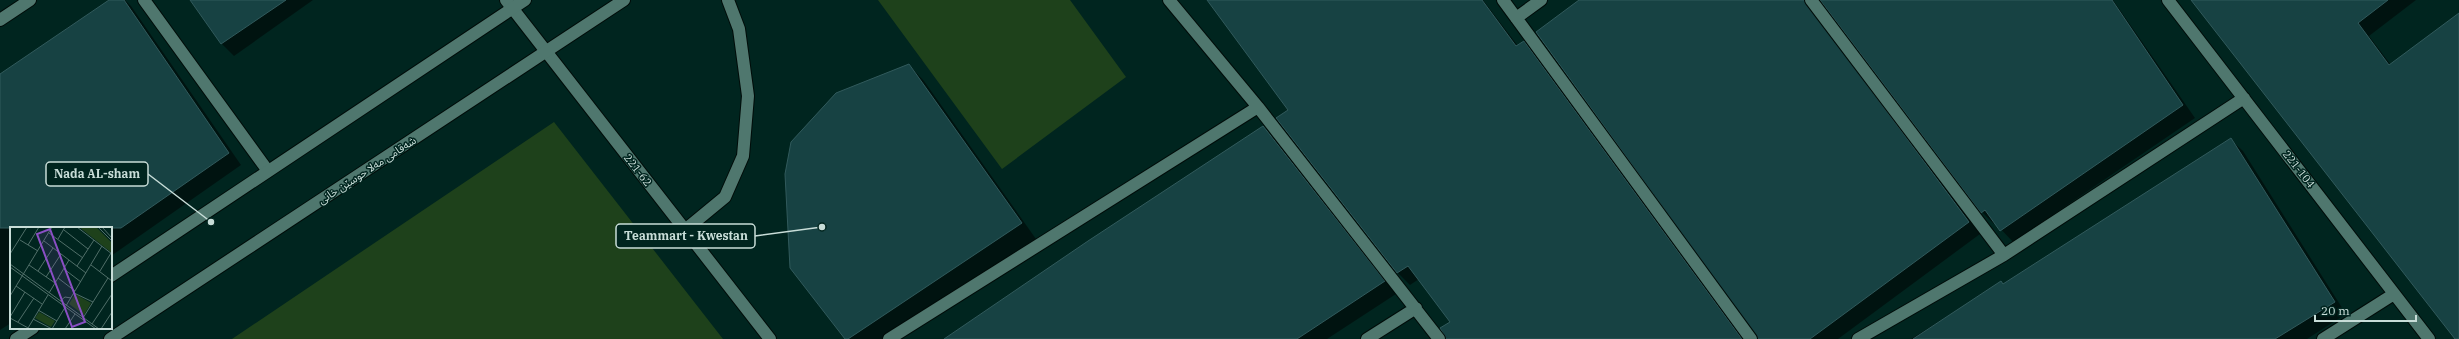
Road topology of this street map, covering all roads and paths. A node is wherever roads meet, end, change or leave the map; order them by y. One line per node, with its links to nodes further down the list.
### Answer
1 (30, 0): 13 (street)
2 (144, 0): 17 (street)
3 (525, 0): 11 (street)
4 (624, 0): 14 (street, شەقامی مەلا حوسێن خانی)
5 (728, 0): 18 (street)
6 (1169, 0): 16 (street)
7 (1503, 0): 12 (street)
8 (1541, 0): 12 (street)
9 (1811, 0): 19 (street)
10 (2168, 0): 15 (street, 221-104)
11 (510, 4): 14 (street, 221-62); 17 (street)
12 (1516, 18): 30 (street)
13 (0, 20)
14 (546, 51): 18 (street, 221-62); 24 (street, شەقامی مەلا حوسێن خانی)
15 (2244, 98): 19 (street); 21 (street, 221-104)
16 (1258, 107): 22 (street); 27 (street)
17 (268, 172): 20 (street)
18 (685, 230): 26 (street, 221-62)
19 (2004, 255): 31 (street)
20 (112, 275)
21 (2394, 294): 32 (street); 33 (street, 221-104)
22 (1416, 308): 28 (street); 29 (street)
23 (31, 329): 25 (street)
24 (112, 338)
25 (16, 339)
26 (770, 339)
27 (889, 339)
28 (1367, 339)
29 (1439, 339)
30 (1751, 339)
31 (1858, 339)
32 (2323, 339)
33 (2429, 339)

